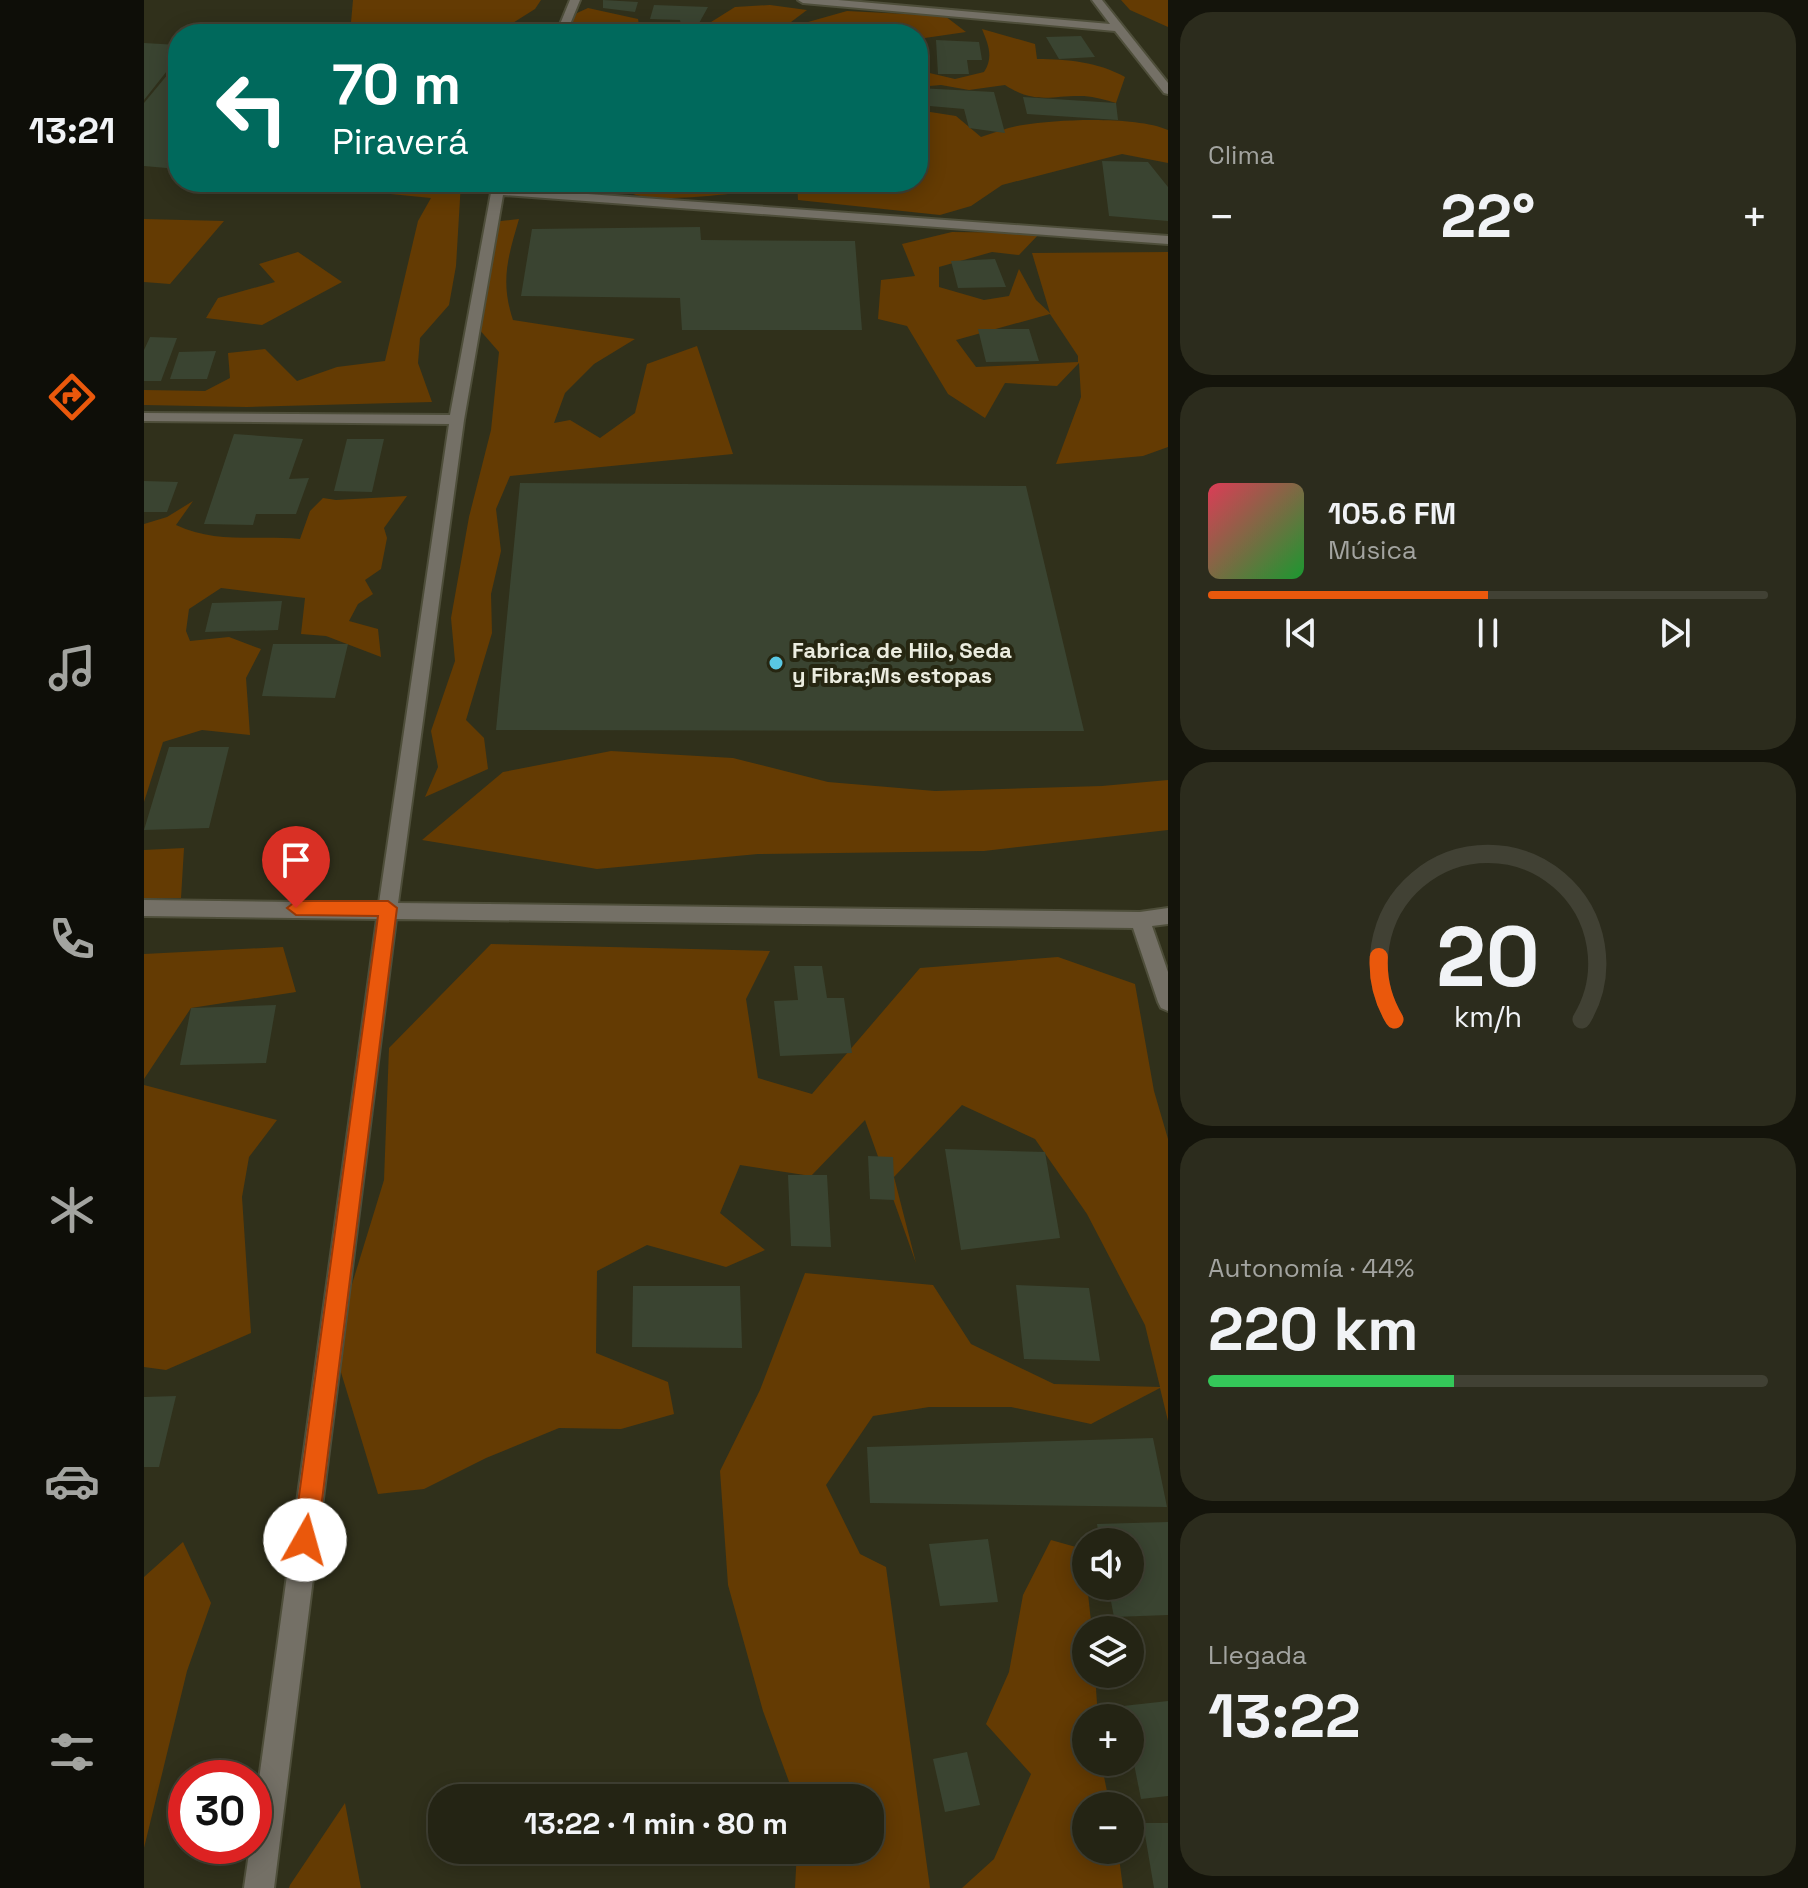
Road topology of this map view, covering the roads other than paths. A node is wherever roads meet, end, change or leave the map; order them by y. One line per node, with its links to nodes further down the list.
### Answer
1 (575, 0): 4 (street)
2 (803, 0): 5 (street)
3 (1097, 0): 5 (street)
4 (565, 24)
5 (1120, 28): 6 (street)
6 (1168, 91)
7 (496, 192): 11 (street)
8 (572, 192): 9 (street)
9 (1168, 240)
10 (144, 417): 11 (street)
11 (457, 420): 13 (street)
12 (144, 908): 13 (street)
13 (388, 908): 15 (street); 17 (street)
14 (1168, 916): 15 (street)
15 (1140, 920): 16 (street)
16 (1168, 1002)
17 (259, 1888)

